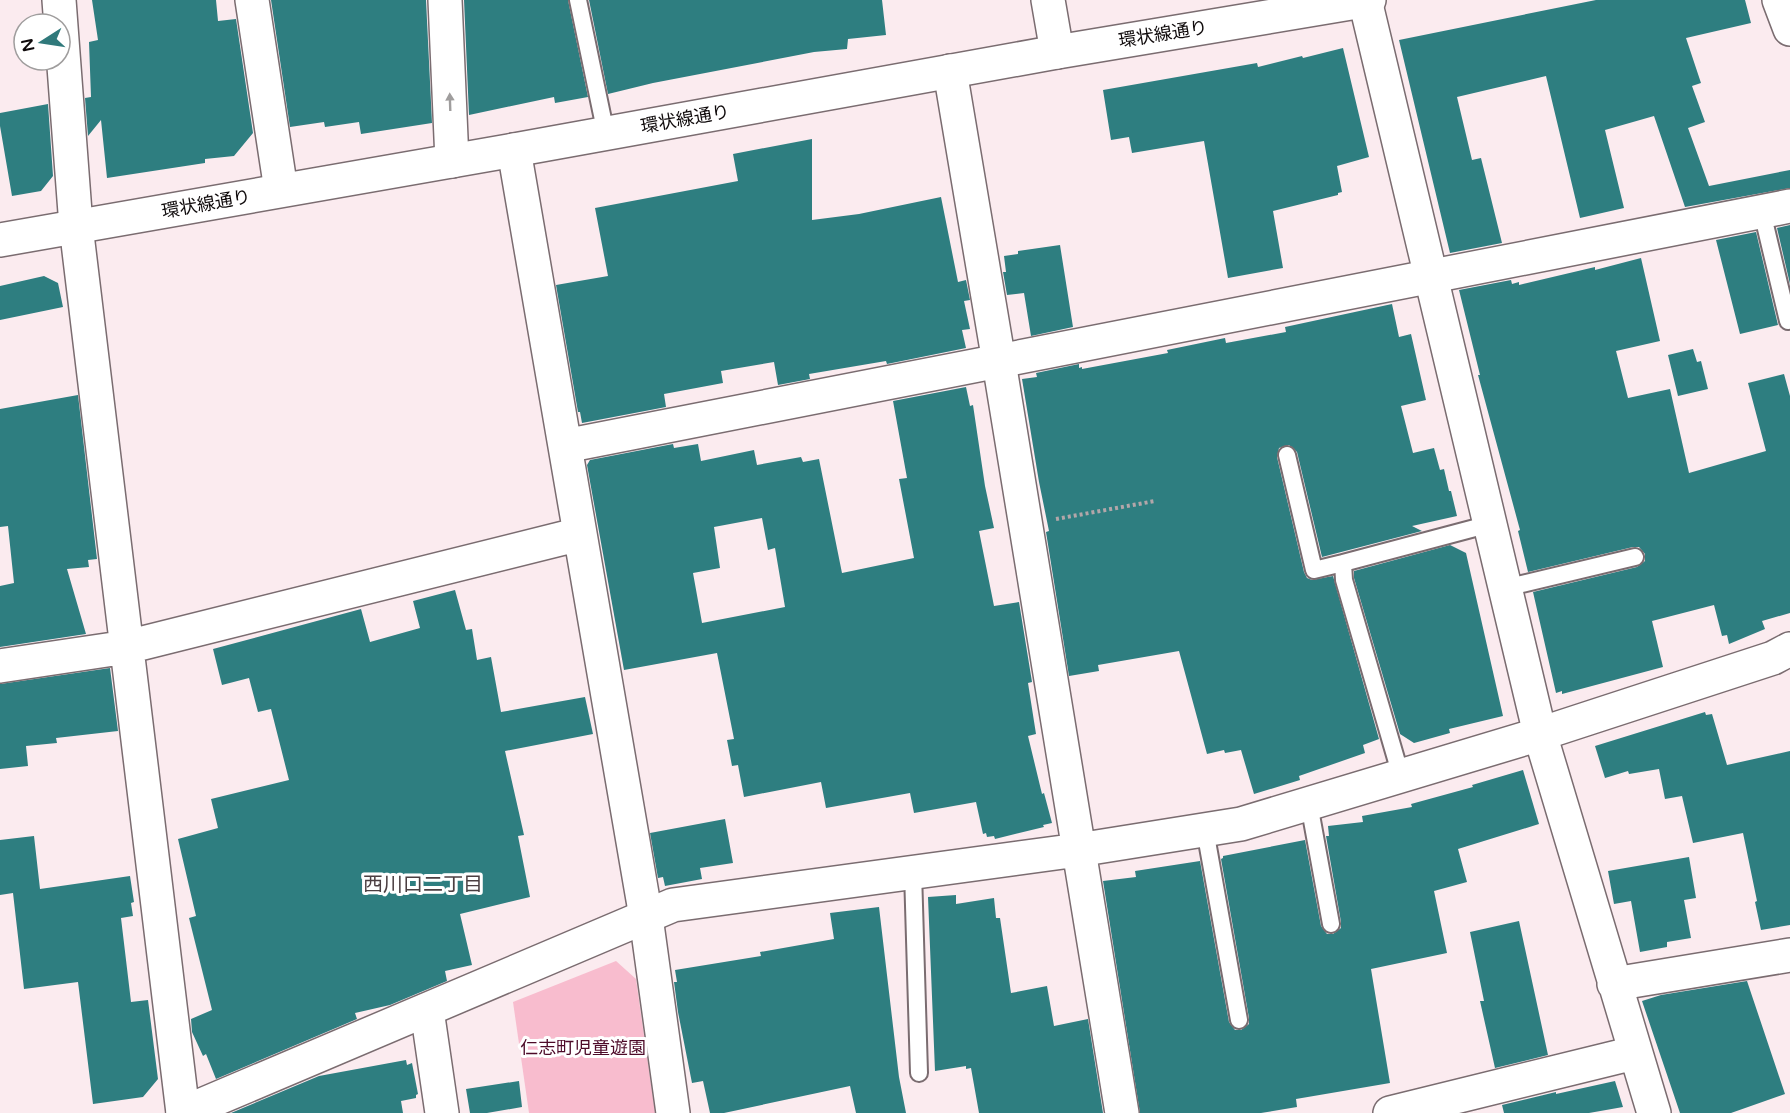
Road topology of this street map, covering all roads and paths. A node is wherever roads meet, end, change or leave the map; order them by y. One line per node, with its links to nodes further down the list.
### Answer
1 (59, 0): 16 (street)
2 (252, 0): 14 (street)
3 (446, 0): 13 (street, one-way to 3)
4 (578, 0): 11 (lane)
5 (1048, 0): 9 (street)
6 (1366, 0): 9 (street, 環状線通り); 18 (street)
7 (1779, 0): 8 (street)
8 (1790, 29)
9 (1057, 52): 10 (street, 環状線通り)
10 (950, 71): 11 (street, 環状線通り); 20 (street)
11 (606, 134): 12 (street, 環状線通り)
12 (514, 150): 13 (street, 環状線通り); 21 (street)
13 (452, 161): 14 (street, 環状線通り)
14 (281, 190): 16 (street, 環状線通り)
15 (1776, 209): 18 (street); 19 (lane)
16 (76, 226): 17 (street, 環状線通り); 30 (street)
17 (0, 240)
18 (1431, 278): 20 (street); 24 (street)
19 (1788, 321)
20 (999, 362): 21 (street); 25 (street)
21 (565, 446): 26 (street)
22 (1287, 455): 28 (lane)
23 (1155, 501): 25 (path)
24 (1490, 524): 28 (lane); 29 (street)
25 (1026, 525): 37 (street)
26 (580, 534): 30 (street); 39 (street)
27 (1635, 557): 29 (lane)
28 (1343, 563): 34 (lane)
29 (1505, 588): 33 (street)
30 (127, 647): 32 (street); 47 (street)
31 (1790, 649): 33 (street)
32 (0, 666)
33 (1540, 734): 34 (street); 42 (street)
34 (1401, 776): 35 (street)
35 (1309, 804): 36 (street); 40 (lane)
36 (1205, 830): 37 (street); 44 (lane)
37 (1078, 850): 38 (street); 50 (street)
38 (914, 872): 39 (street); 46 (lane)
39 (646, 917): 43 (street); 49 (street)
40 (1331, 924)
41 (1790, 955): 42 (street)
42 (1614, 984): 45 (street)
43 (427, 1010): 47 (street); 48 (street)
44 (1239, 1020)
45 (1634, 1053): 51 (street); 52 (street)
46 (919, 1073)
47 (183, 1113)
48 (442, 1113)
49 (674, 1113)
50 (1122, 1113)
51 (1390, 1113)
52 (1654, 1113)

